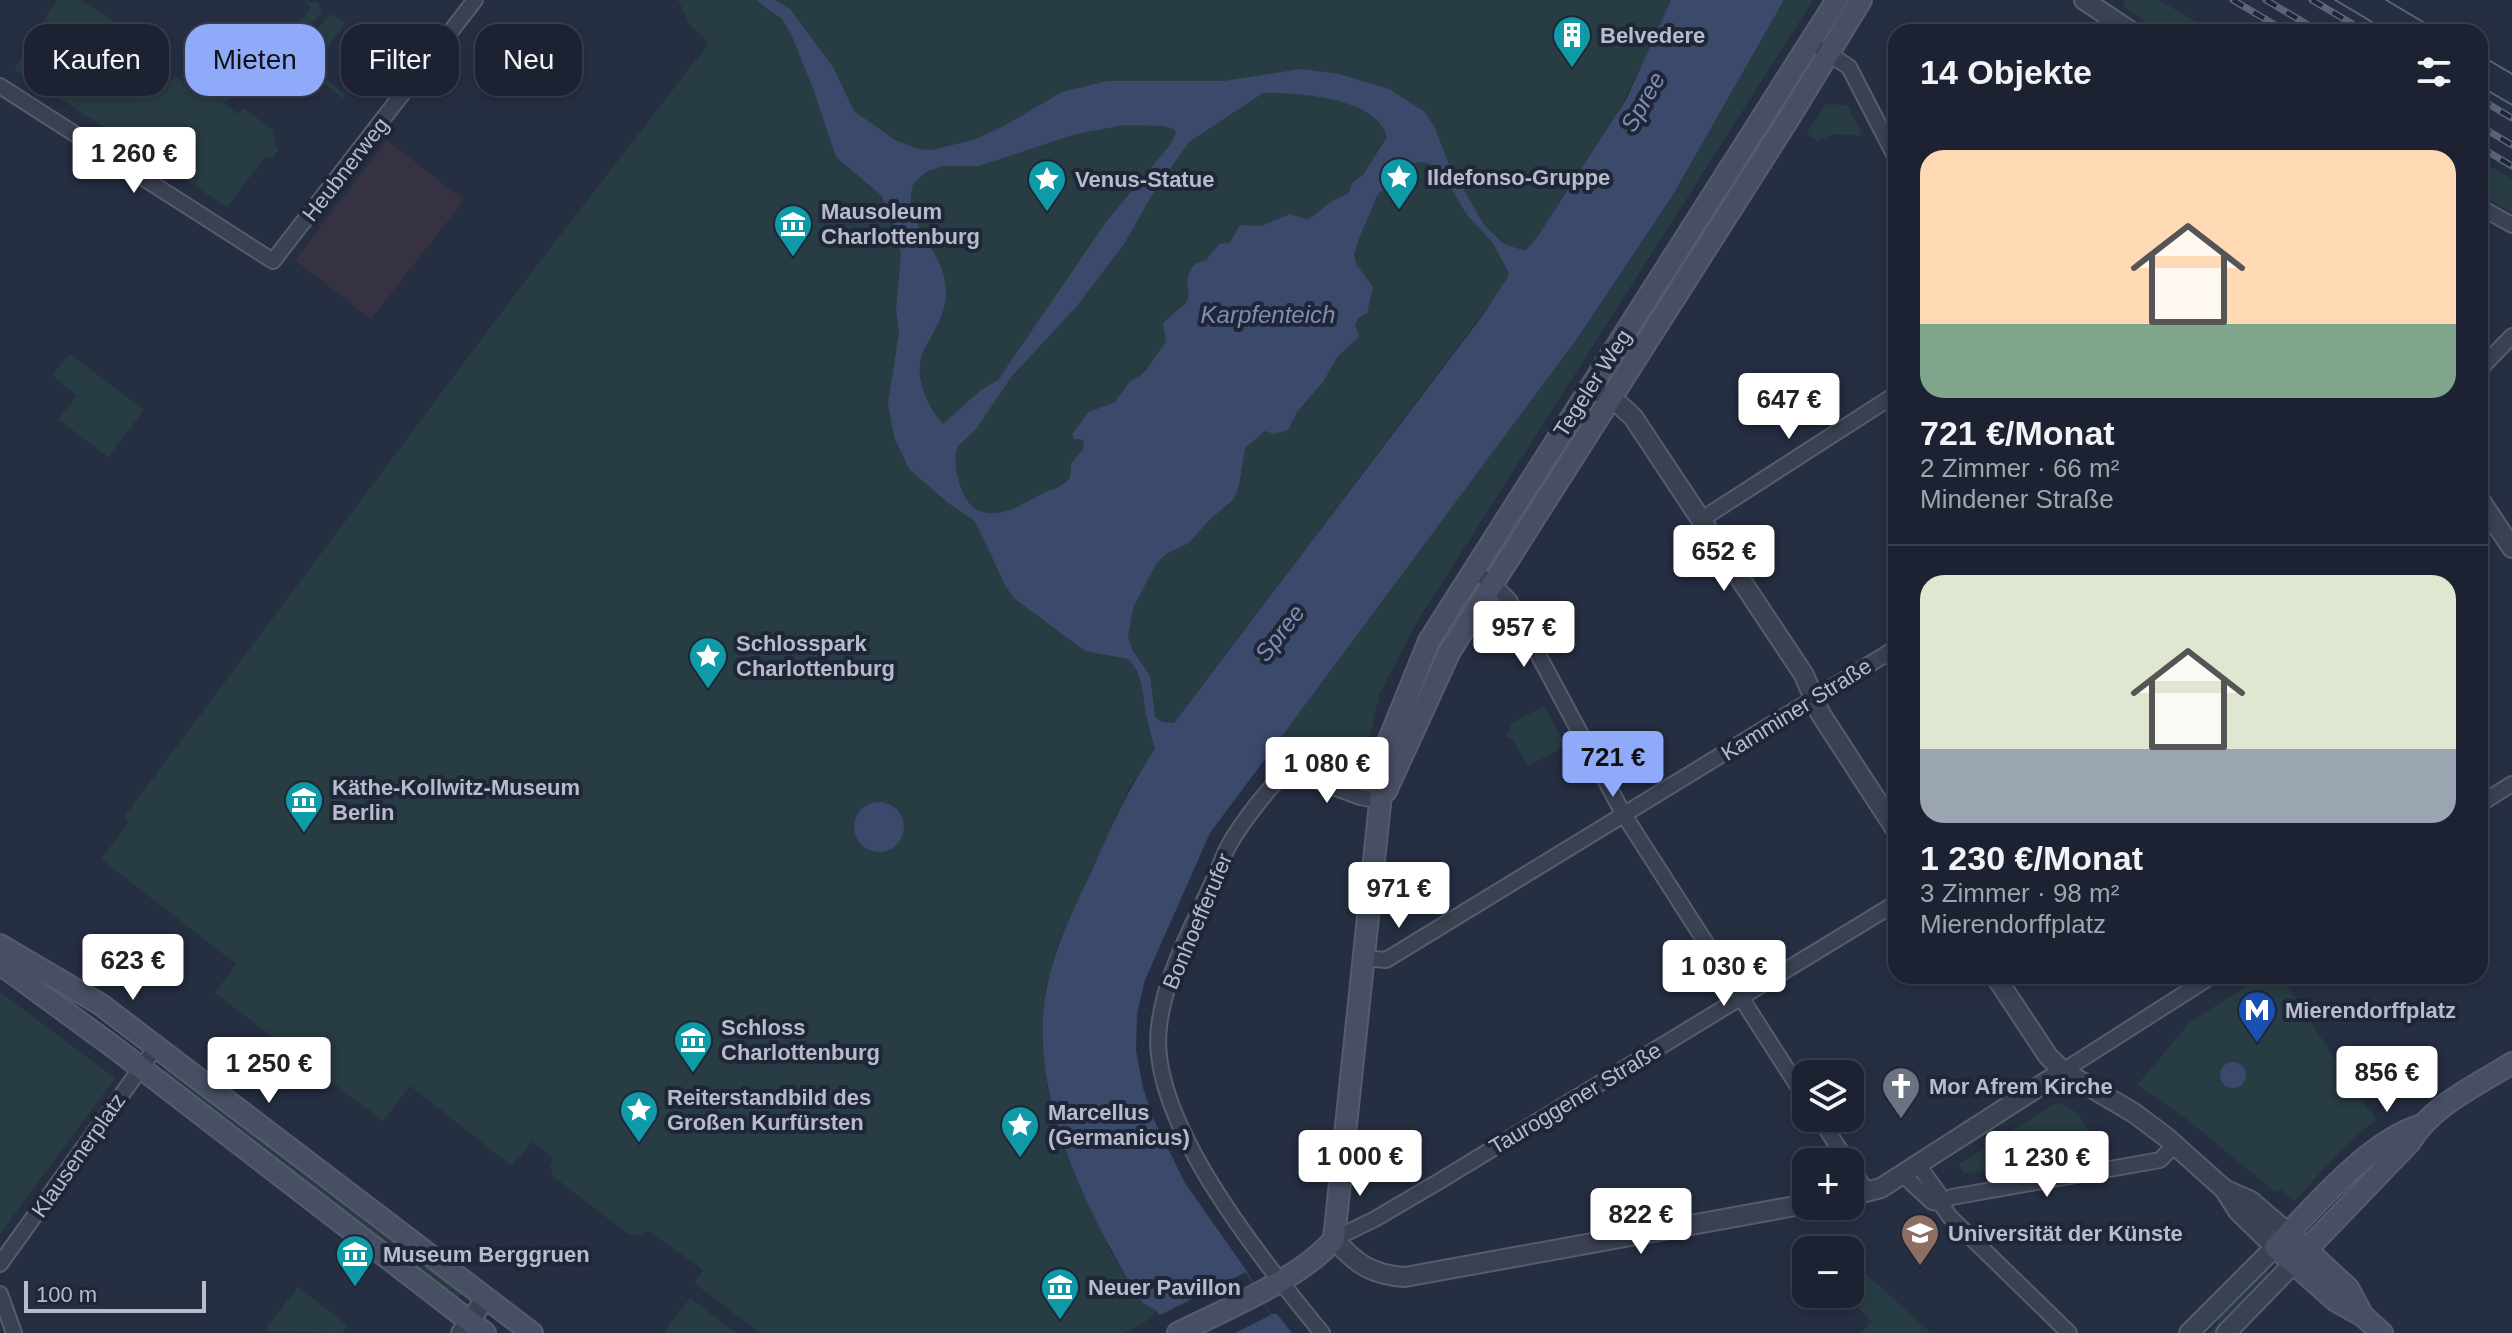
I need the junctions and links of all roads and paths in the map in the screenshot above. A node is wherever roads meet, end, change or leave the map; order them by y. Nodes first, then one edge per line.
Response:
1 (475, 0) edge
2 (1837, 0) edge
3 (1861, 0) edge
4 (2084, 0) edge
5 (2120, 24) edge
6 (1810, 43) junction
7 (1829, 54) junction
8 (0, 86) edge
9 (1888, 143) edge
10 (2488, 212) edge
11 (2512, 225) edge
12 (2512, 336) edge
13 (2488, 361) edge
14 (1591, 387) junction
15 (1610, 399) junction
16 (1888, 399) edge
17 (2488, 510) edge
18 (1702, 519) junction
19 (2509, 536) edge
20 (1474, 571) junction
21 (1492, 583) junction
22 (1888, 653) edge
23 (1814, 697) junction
24 (2512, 784) edge
25 (2488, 799) edge
26 (1381, 801) junction
27 (1624, 815) junction
28 (1888, 818) edge
29 (1888, 908) edge
30 (0, 945) edge
31 (1366, 958) junction
32 (0, 964) edge
33 (2000, 984) edge
34 (2199, 984) edge
35 (1740, 998) junction
36 (156, 1047) junction
37 (2512, 1063) edge
38 (140, 1068) junction
39 (2063, 1071) junction
40 (1792, 1078) edge
41 (2175, 1145) junction
42 (2386, 1153) junction
43 (1911, 1170) junction
44 (1864, 1192) edge
45 (1940, 1203) junction
46 (1792, 1207) edge
47 (1334, 1239) junction
48 (2282, 1240) junction
49 (2301, 1256) junction
50 (0, 1264) edge
51 (1280, 1281) junction
52 (0, 1294) edge
53 (486, 1298) junction
54 (472, 1329) edge
55 (14, 1333) edge
56 (532, 1333) edge
57 (1178, 1333) edge
58 (1322, 1333) edge
59 (2069, 1333) edge
60 (2189, 1333) edge
61 (2226, 1333) edge
62 (2382, 1333) edge

1 - 8 street, Heubnerweg
2 - 6 main road, Tegeler Weg
3 - 7 main road, Tegeler Weg
4 - 5 street
6 - 7 street
6 - 14 main road, Tegeler Weg
7 - 9 street
7 - 15 main road, Tegeler Weg
10 - 11 street
12 - 13 street
14 - 15 street
14 - 20 main road, Tegeler Weg
15 - 18 street
15 - 21 main road, Tegeler Weg
16 - 18 street
17 - 19 street
18 - 23 street
20 - 21 street
20 - 26 main road, Tegeler Weg
21 - 26 main road, Tegeler Weg
21 - 27 street
22 - 23 street, Kamminer Straße
23 - 27 street, Kamminer Straße
23 - 28 street
24 - 25 street
26 - 31 main road, Tegeler Weg
26 - 51 street, Bonhoefferufer
27 - 31 street, Kamminer Straße
27 - 35 street
29 - 35 street, Tauroggener Straße
30 - 36 main road
31 - 47 main road, Tegeler Weg
32 - 38 main road
33 - 39 street
34 - 39 street
35 - 40 street
35 - 47 street, Tauroggener Straße
36 - 38 street, Klausenerplatz
36 - 53 main road
37 - 42 main road
38 - 50 street, Klausenerplatz
38 - 54 main road
39 - 41 street
39 - 43 street
41 - 45 street
41 - 48 street
42 - 48 main road
42 - 49 main road
43 - 44 street
43 - 45 street
45 - 59 street
46 - 47 street
47 - 51 main road
48 - 49 main road
48 - 60 street
49 - 61 street
49 - 62 main road
51 - 57 main road
51 - 58 street, Bonhoefferufer
52 - 55 street
53 - 54 street
53 - 56 main road

